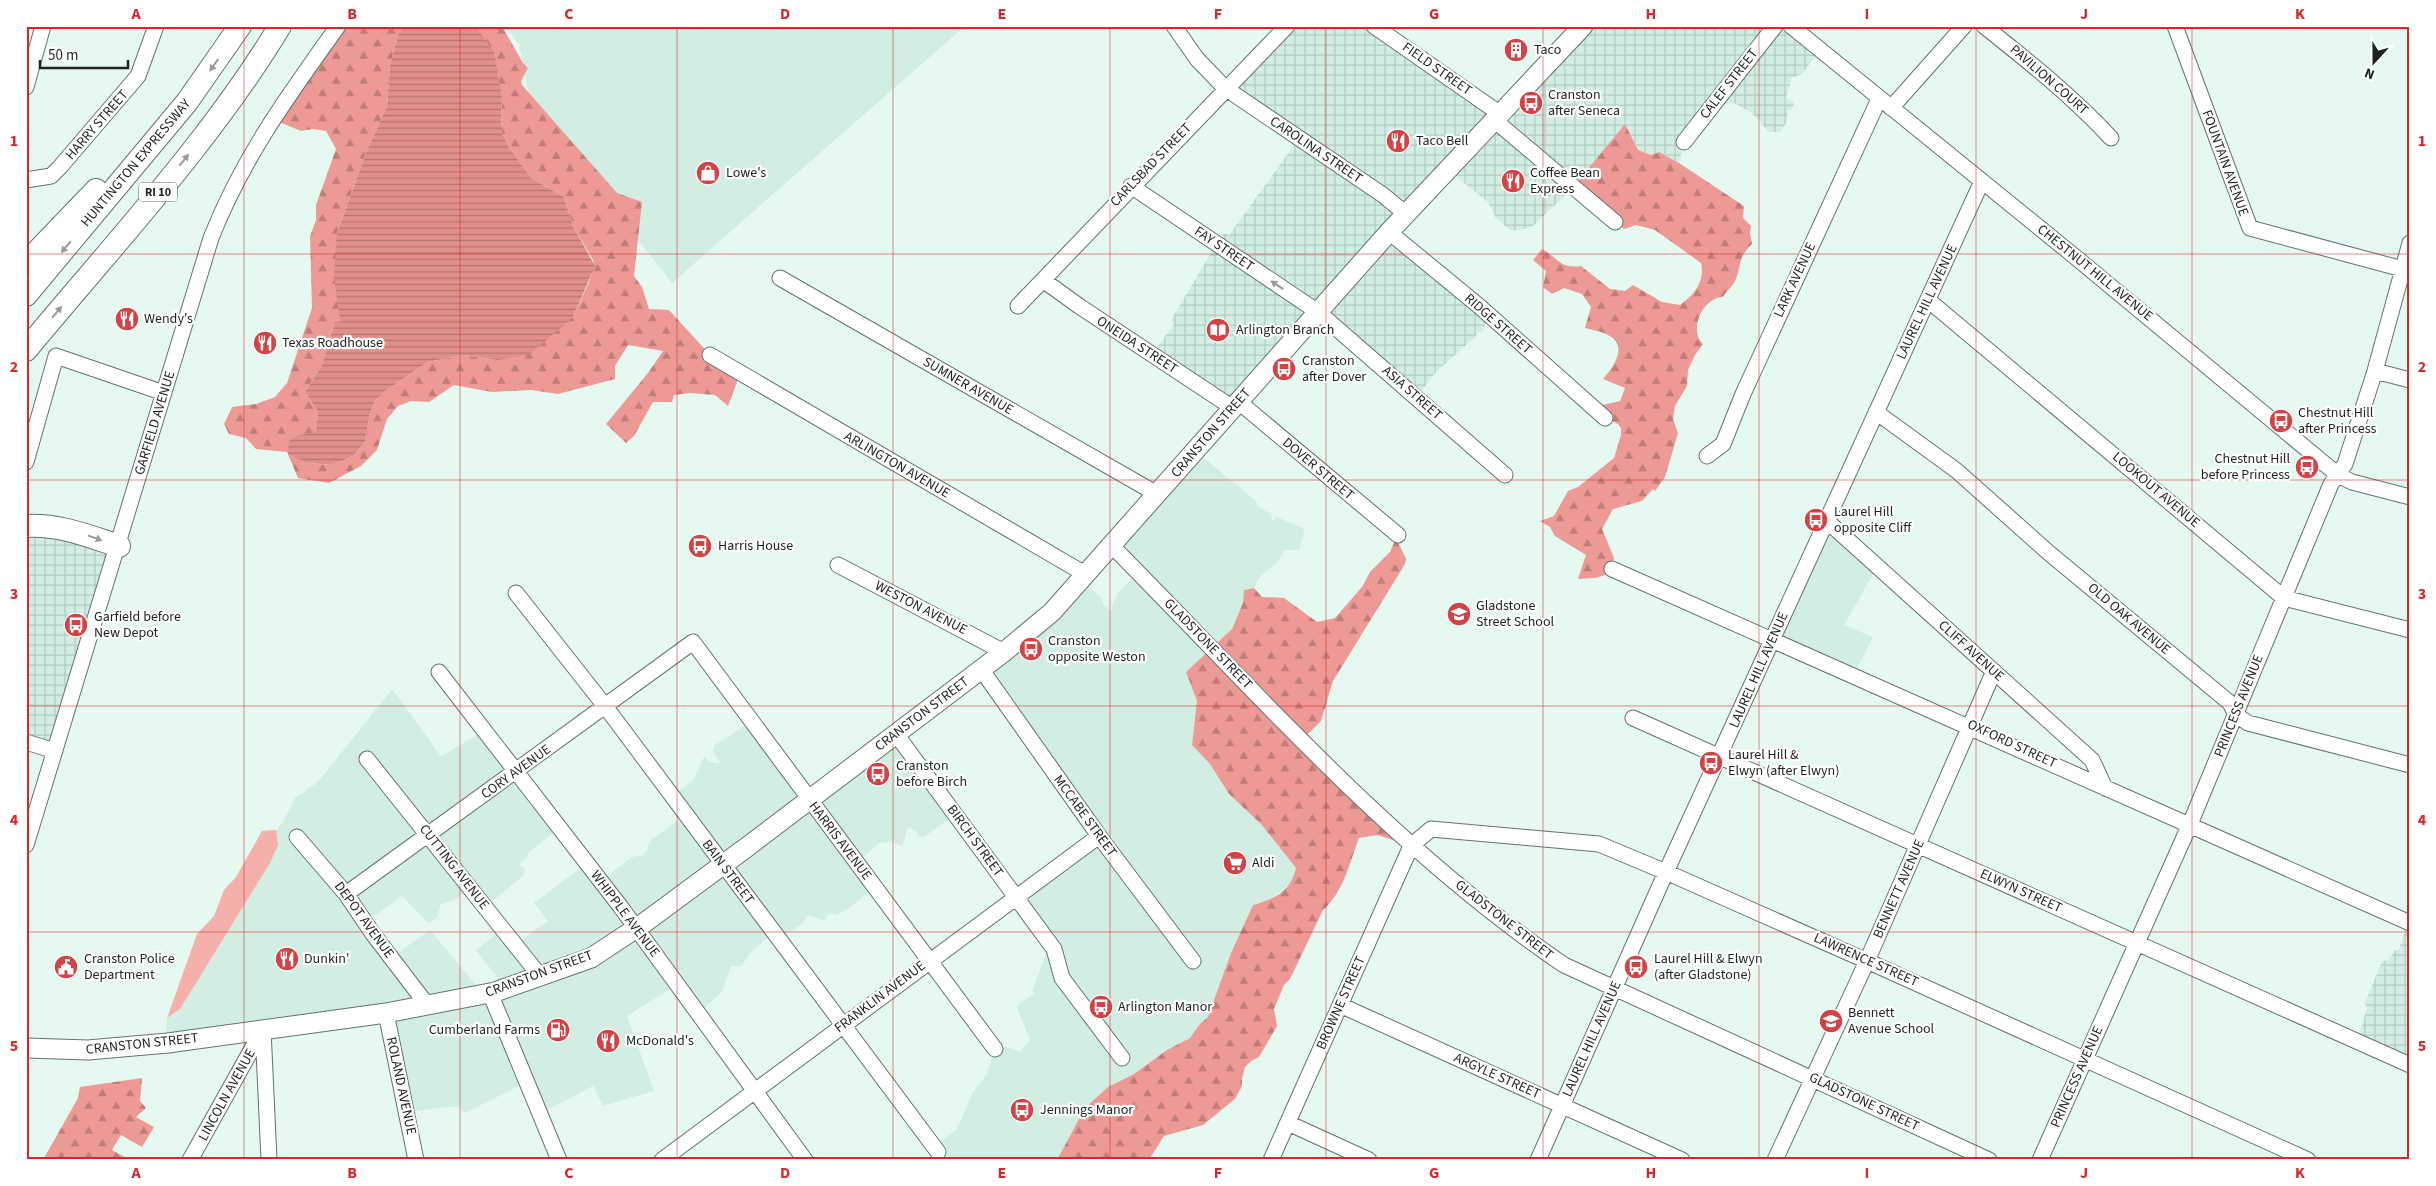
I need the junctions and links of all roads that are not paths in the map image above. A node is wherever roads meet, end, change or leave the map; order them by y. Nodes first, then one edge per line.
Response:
1 (43, 26) edge
2 (156, 26) edge
3 (240, 26) edge
4 (280, 26) edge
5 (338, 26) edge
6 (1174, 26) edge
7 (1287, 26) edge
8 (1374, 26) edge
9 (1583, 26) edge
10 (1775, 26) edge
11 (1790, 26) edge
12 (1964, 26) edge
13 (1984, 26) edge
14 (2175, 26) edge
15 (26, 87) edge
16 (1225, 88) junction
17 (187, 102) junction
18 (1885, 103) junction
19 (1496, 116) junction
20 (2111, 138) dead end
21 (1684, 142) dead end
22 (30, 180) edge
23 (1982, 181) junction
24 (1131, 186) junction
25 (1406, 214) junction
26 (1615, 222) dead end
27 (1389, 232) junction
28 (2410, 243) edge
29 (26, 263) edge
30 (2406, 270) edge
31 (780, 278) dead end
32 (1043, 280) junction
33 (26, 295) edge
34 (1928, 300) junction
35 (1018, 306) dead end
36 (1318, 312) junction
37 (26, 350) edge
38 (710, 355) dead end
39 (2375, 371) junction
40 (2410, 380) edge
41 (164, 393) junction
42 (1236, 405) junction
43 (1876, 412) junction
44 (1605, 418) dead end
45 (1707, 456) dead end
46 (26, 462) edge
47 (2338, 475) junction
48 (1505, 476) dead end
49 (1157, 494) junction
50 (2410, 497) edge
51 (1827, 521) junction
52 (26, 526) edge
53 (1398, 535) dead end
54 (119, 546) junction
55 (1112, 546) junction
56 (838, 565) dead end
57 (1612, 569) dead end
58 (1085, 574) junction
59 (516, 593) dead end
60 (2284, 598) junction
61 (2410, 630) edge
62 (1772, 640) junction
63 (684, 648) joint
64 (1004, 652) junction
65 (981, 669) junction
66 (1994, 671) junction
67 (439, 672) dead end
68 (605, 706) junction
69 (2236, 715) junction
70 (1632, 718) dead end
71 (1971, 726) junction
72 (896, 734) junction
73 (26, 742) edge
74 (55, 751) junction
75 (1720, 756) junction
76 (368, 759) dead end
77 (2410, 765) edge
78 (518, 771) junction
79 (2105, 788) junction
80 (808, 800) junction
81 (2190, 824) junction
82 (430, 835) junction
83 (1099, 836) junction
84 (297, 837) dead end
85 (26, 845) edge
86 (1918, 845) junction
87 (1411, 846) junction
88 (722, 865) junction
89 (1666, 872) junction
90 (346, 894) junction
91 (1016, 898) junction
92 (2410, 922) edge
93 (636, 928) junction
94 (2136, 942) junction
95 (930, 959) junction
96 (1193, 961) dead end
97 (1867, 961) junction
98 (540, 976) junction
99 (1615, 989) junction
100 (490, 993) junction
101 (1340, 1004) junction
102 (428, 1006) junction
103 (386, 1013) junction
104 (844, 1024) junction
105 (263, 1030) junction
106 (26, 1048) edge
107 (995, 1049) dead end
108 (1122, 1058) dead end
109 (2086, 1059) junction
110 (2410, 1065) edge
111 (1812, 1077) junction
112 (755, 1092) junction
113 (1562, 1106) junction
114 (1288, 1123) junction
115 (938, 1152) dead end
116 (190, 1160) edge
117 (269, 1160) edge
118 (416, 1160) edge
119 (559, 1160) edge
120 (662, 1160) edge
121 (805, 1160) edge
122 (1271, 1160) edge
123 (1369, 1160) edge
124 (1538, 1160) edge
125 (1682, 1160) edge
126 (1775, 1160) edge
127 (1989, 1160) edge
128 (2040, 1160) edge
129 (2308, 1160) edge

1 - 15 street
2 - 22 street, HARRY STREET
3 -> 17 highway, HUNTINGTON EXPRESSWAY / RI 10
37 -> 4 highway, RI 10
5 - 41 street, GARFIELD AVENUE
6 - 16 street
7 - 16 street, CARLSBAD STREET
8 - 19 street, FIELD STREET
9 - 19 main road, CRANSTON STREET
10 - 21 street, CALEF STREET
11 - 18 street, CHESTNUT HILL AVENUE
12 - 18 street, LARK AVENUE
13 - 20 street, PAVILION COURT
14 - 30 street, FOUNTAIN AVENUE
16 - 24 street, CARLSBAD STREET
16 - 25 street, CAROLINA STREET
17 - 29 highway
17 -> 33 highway, HUNTINGTON EXPRESSWAY / RI 10
18 - 23 street, CHESTNUT HILL AVENUE
18 - 45 street, LARK AVENUE
19 - 25 main road, CRANSTON STREET
19 - 26 street, FIELD STREET
23 - 34 street, LAUREL HILL AVENUE
23 - 47 street, CHESTNUT HILL AVENUE
24 - 32 street, CARLSBAD STREET
36 -> 24 street, FAY STREET
25 - 27 main road, CRANSTON STREET
27 - 36 main road, CRANSTON STREET
27 - 44 street, RIDGE STREET
28 - 30 street, PRINCESS AVENUE
30 - 39 street, PRINCESS AVENUE
31 - 49 street, SUMNER AVENUE
32 - 35 street, CARLSBAD STREET
32 - 42 street, ONEIDA STREET
34 - 43 street, LAUREL HILL AVENUE
34 - 60 street, LOOKOUT AVENUE
36 - 42 main road, CRANSTON STREET
36 - 48 street, ASIA STREET
38 - 58 street, ARLINGTON AVENUE
39 - 40 street
39 - 47 street, PRINCESS AVENUE
41 - 46 street
41 - 54 street, GARFIELD AVENUE
42 - 49 main road, CRANSTON STREET
42 - 53 street, DOVER STREET
43 - 51 street, LAUREL HILL AVENUE
43 - 69 street, OLD OAK AVENUE
47 - 50 street, CHESTNUT HILL AVENUE
47 - 60 street, PRINCESS AVENUE
49 - 55 main road, CRANSTON STREET
51 - 62 street, LAUREL HILL AVENUE
51 - 66 street, CLIFF AVENUE
52 -> 54 highway
54 - 74 street, GARFIELD AVENUE
55 - 58 main road, CRANSTON STREET
55 - 87 street, GLADSTONE STREET
56 - 64 street, WESTON AVENUE
57 - 62 street, OXFORD STREET
58 - 64 main road, CRANSTON STREET
59 - 68 street, BAIN STREET
60 - 61 street, LOOKOUT AVENUE
60 - 69 street, PRINCESS AVENUE
62 - 71 street, OXFORD STREET
62 - 75 street, LAUREL HILL AVENUE
63 - 68 street, CORY AVENUE
63 - 80 street, HARRIS AVENUE
64 - 65 main road, CRANSTON STREET
65 - 72 main road, CRANSTON STREET
65 - 83 street, MCCABE STREET
66 - 71 street, BENNETT AVENUE
66 - 79 street, CLIFF AVENUE
67 - 78 street, WHIPPLE AVENUE
68 - 78 street, CORY AVENUE
68 - 88 street, BAIN STREET
69 - 77 street, OLD OAK AVENUE
69 - 81 street, PRINCESS AVENUE
70 - 75 street, ELWYN STREET
71 - 79 street, OXFORD STREET
71 - 86 street, BENNETT AVENUE
72 - 80 main road, CRANSTON STREET
72 - 91 street, BIRCH STREET
73 - 74 street
74 - 85 street, GARFIELD AVENUE
75 - 86 street, ELWYN STREET
75 - 89 street, LAUREL HILL AVENUE
76 - 82 street, CUTTING AVENUE
78 - 82 street, CORY AVENUE
78 - 93 street, WHIPPLE AVENUE
79 - 81 street, OXFORD STREET
80 - 88 main road, CRANSTON STREET
80 - 95 street, HARRIS AVENUE
81 - 92 street, OXFORD STREET
81 - 94 street, PRINCESS AVENUE
82 - 90 street, CORY AVENUE
82 - 98 street, CUTTING AVENUE
83 - 91 street, FRANKLIN AVENUE
83 - 96 street, MCCABE STREET
84 - 90 street, DEPOT AVENUE
86 - 94 street, ELWYN STREET
86 - 97 street, BENNETT AVENUE
87 - 89 street, LAWRENCE STREET
87 - 99 street, GLADSTONE STREET
87 - 101 street, BROWNE STREET
88 - 93 main road, CRANSTON STREET
88 - 104 street, BAIN STREET
89 - 97 street, LAWRENCE STREET
89 - 99 street, LAUREL HILL AVENUE
90 - 102 street, DEPOT AVENUE
91 - 95 street, FRANKLIN AVENUE
91 - 108 street, BIRCH STREET
93 - 98 main road, CRANSTON STREET
93 - 112 street, WHIPPLE AVENUE
94 - 109 street, PRINCESS AVENUE
94 - 110 street, ELWYN STREET
95 - 104 street, FRANKLIN AVENUE
95 - 107 street, HARRIS AVENUE
97 - 109 street, LAWRENCE STREET
97 - 111 street, BENNETT AVENUE
98 - 100 main road, CRANSTON STREET
99 - 111 street, GLADSTONE STREET
99 - 113 street, LAUREL HILL AVENUE
100 - 102 main road, CRANSTON STREET
100 - 119 street
101 - 113 street, ARGYLE STREET
101 - 114 street, BROWNE STREET
102 - 103 main road, CRANSTON STREET
103 - 105 main road, CRANSTON STREET
103 - 118 street, ROLAND AVENUE
104 - 112 street, FRANKLIN AVENUE
104 - 115 street, BAIN STREET
105 - 106 main road, CRANSTON STREET
105 - 116 street, LINCOLN AVENUE
105 - 117 street
109 - 128 street, PRINCESS AVENUE
109 - 129 street, LAWRENCE STREET
111 - 126 street, BENNETT AVENUE
111 - 127 street, GLADSTONE STREET
112 - 120 street, FRANKLIN AVENUE
112 - 121 street, WHIPPLE AVENUE
113 - 124 street, LAUREL HILL AVENUE
113 - 125 street, ARGYLE STREET
114 - 122 street, BROWNE STREET
114 - 123 street

